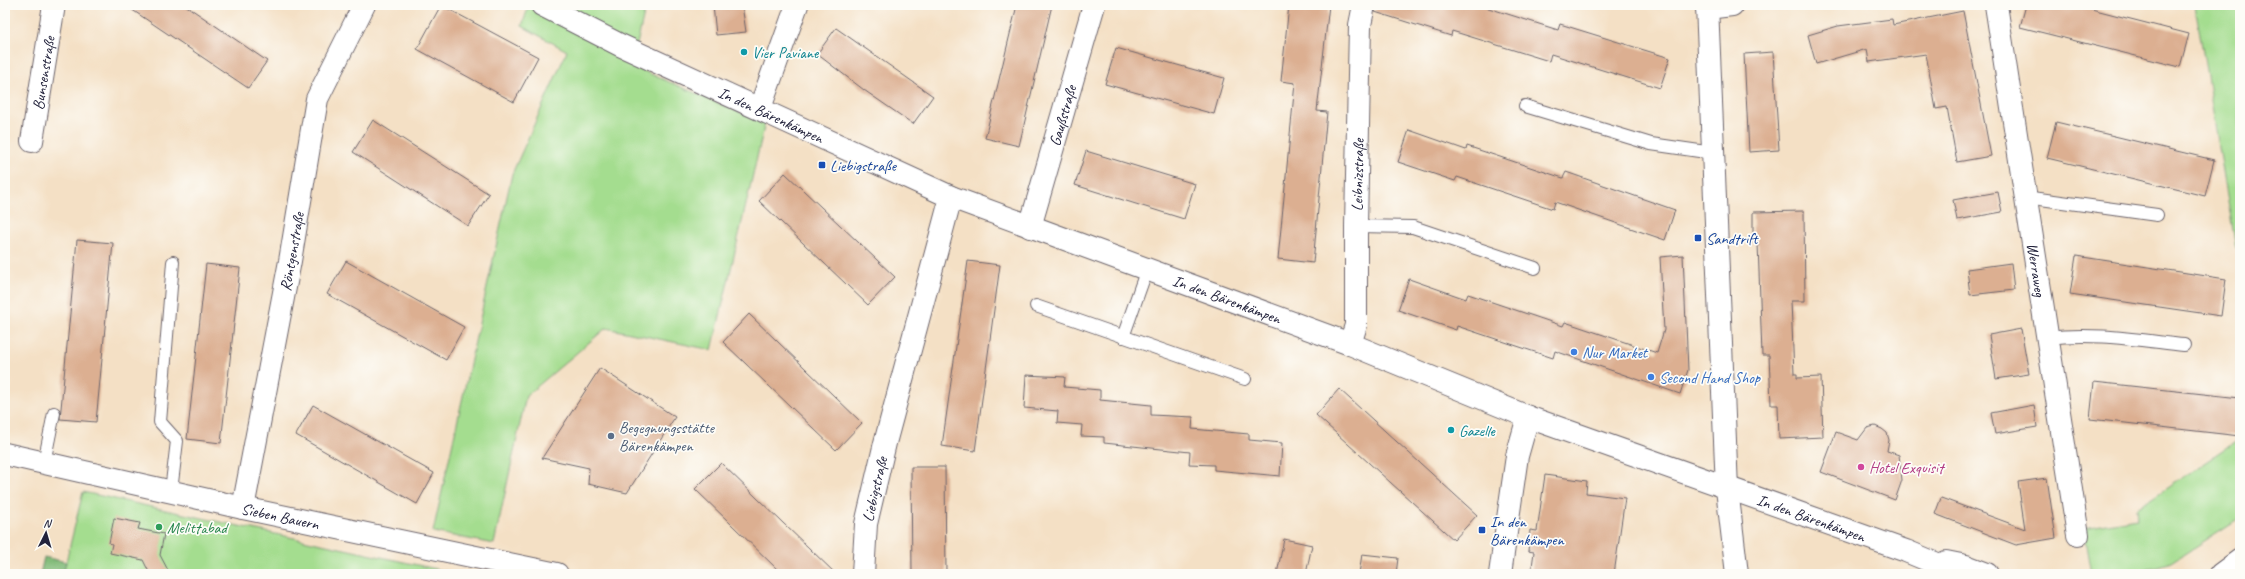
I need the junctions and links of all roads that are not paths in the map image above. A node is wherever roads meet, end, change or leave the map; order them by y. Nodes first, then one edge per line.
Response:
1 (54, 5) edge
2 (364, 5) edge
3 (542, 5) edge
4 (797, 5) edge
5 (1094, 5) edge
6 (1364, 5) edge
7 (1732, 5) edge
8 (1996, 5) edge
9 (1707, 7) edge
10 (1526, 106) dead end
11 (760, 108) junction
12 (32, 141) dead end
13 (1713, 153) junction
14 (951, 197) junction
15 (2025, 197) junction
16 (2156, 215) dead end
17 (1030, 226) junction
18 (1356, 226) junction
19 (173, 262) dead end
20 (1535, 268) dead end
21 (1147, 270) junction
22 (1036, 306) dead end
23 (1123, 337) junction
24 (2047, 338) junction
25 (1350, 344) junction
26 (2184, 345) dead end
27 (1245, 379) dead end
28 (54, 413) dead end
29 (1528, 417) junction
30 (5, 454) edge
31 (44, 463) junction
32 (1727, 489) junction
33 (171, 492) junction
34 (243, 508) junction
35 (2078, 535) dead end
36 (2240, 560) edge
37 (1932, 566) edge
38 (516, 570) edge
39 (557, 574) edge
40 (863, 574) edge
41 (1500, 574) edge
42 (1737, 574) edge
43 (1960, 574) edge
44 (1987, 574) edge
45 (2221, 574) edge

1 - 12 street, Bunsenstraße
2 - 34 street, Röntgenstraße
3 - 11 street, In den Bärenkämpen
4 - 11 street
5 - 17 street, Gaußstraße
6 - 18 street, Leibnizstraße
7 - 9 street
8 - 15 street, Werraweg
9 - 13 street
10 - 13 lane
11 - 14 street, In den Bärenkämpen
13 - 32 street
14 - 17 street, In den Bärenkämpen
14 - 40 street, Liebigstraße
15 - 16 lane
15 - 24 street, Werraweg
17 - 21 street, In den Bärenkämpen
18 - 20 lane
18 - 25 street, Leibnizstraße
19 - 33 lane
21 - 23 lane
21 - 25 street, In den Bärenkämpen
22 - 23 lane
23 - 27 lane
24 - 26 lane
24 - 35 street, Werraweg
25 - 29 street, In den Bärenkämpen
28 - 31 lane
29 - 32 street, In den Bärenkämpen
29 - 41 street
30 - 31 street, Sieben Bauern
31 - 33 street, Sieben Bauern
32 - 37 street, In den Bärenkämpen
32 - 42 street
33 - 34 street, Sieben Bauern
34 - 38 street, Sieben Bauern
36 - 45 street
37 - 43 street, In den Bärenkämpen
37 - 44 street, In den Bärenkämpen
38 - 39 street, Sieben Bauern

